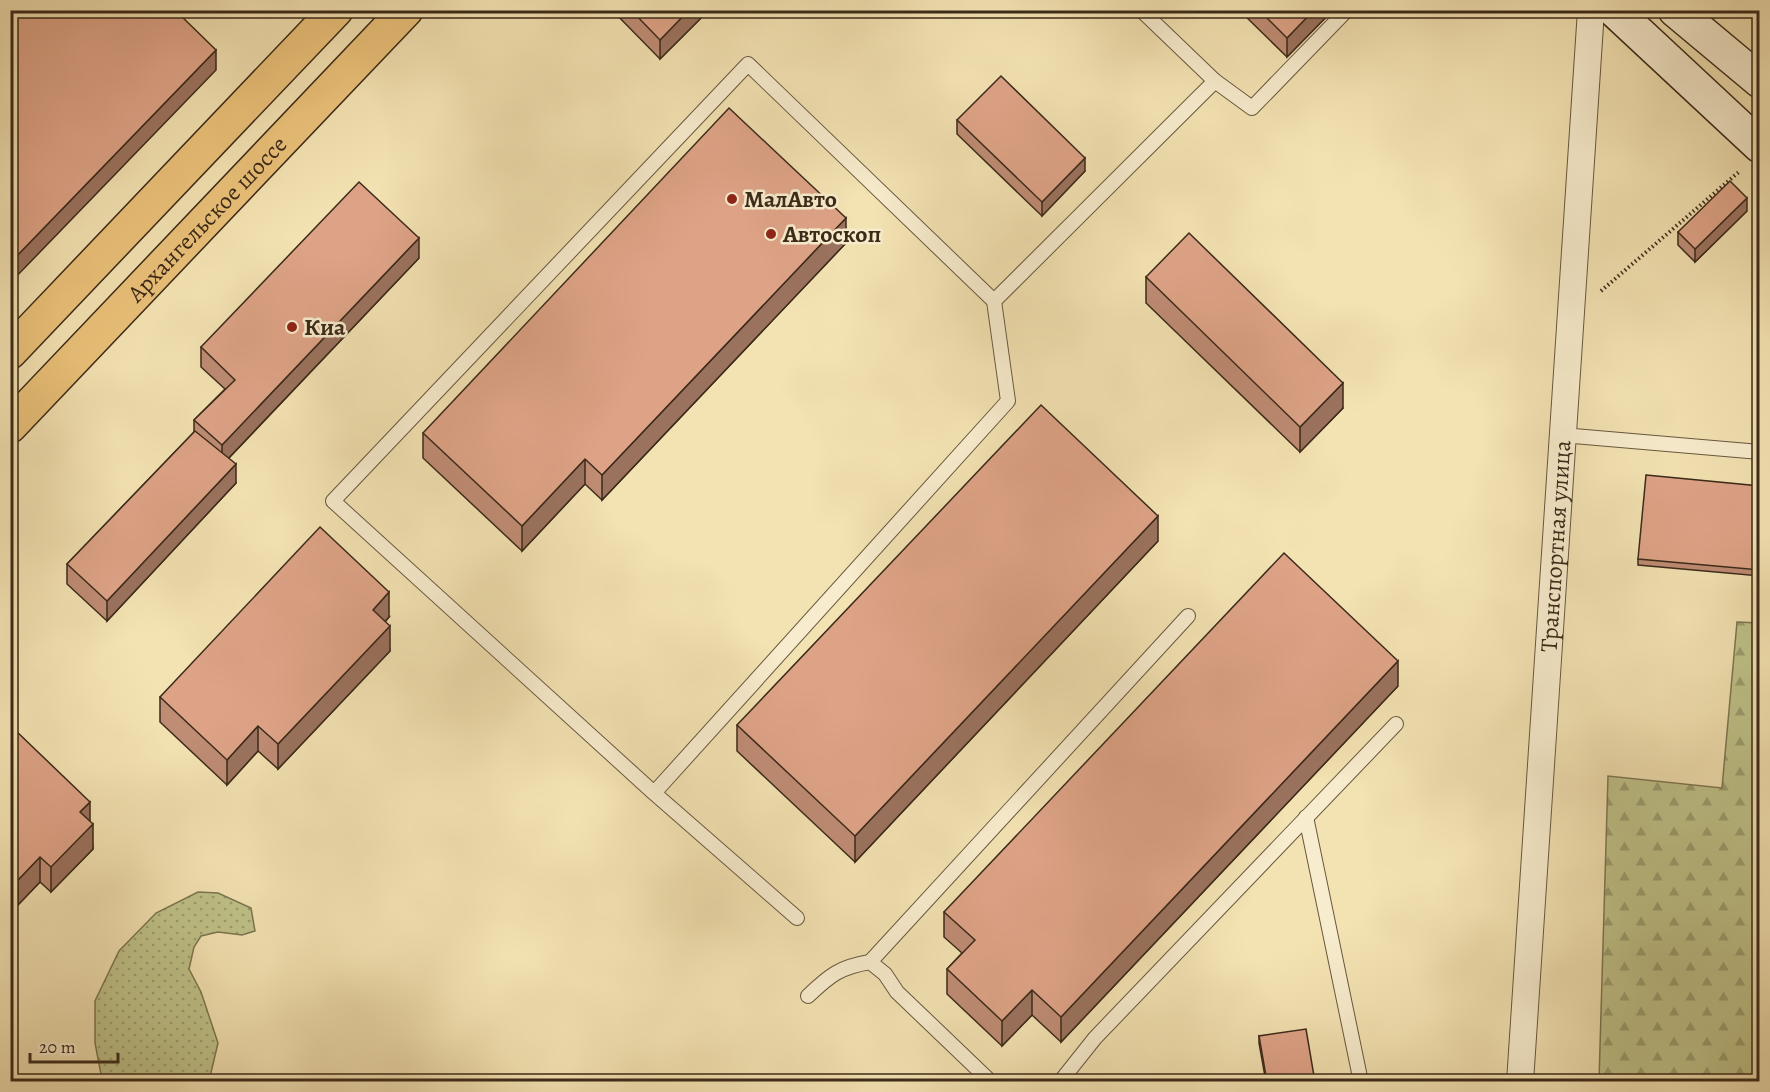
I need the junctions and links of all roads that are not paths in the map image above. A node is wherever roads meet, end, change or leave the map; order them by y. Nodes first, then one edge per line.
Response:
1 (336, 10) edge
2 (406, 10) edge
3 (1141, 10) edge
4 (1347, 10) edge
5 (1591, 10) edge
6 (1614, 10) edge
7 (1675, 10) edge
8 (1215, 81) junction
9 (1760, 81) edge
10 (1752, 157) edge
11 (91, 268) junction
12 (129, 301) junction
13 (994, 301) junction
14 (10, 352) edge
15 (10, 426) edge
16 (1562, 435) junction
17 (1760, 452) edge
18 (1188, 616) dead end
19 (1396, 724) dead end
20 (654, 793) junction
21 (1306, 817) junction
22 (797, 918) dead end
23 (870, 962) junction
24 (808, 996) dead end
25 (991, 1082) edge
26 (1059, 1082) edge
27 (1361, 1082) edge
28 (1520, 1082) edge

1 - 11 main road, Архангельское шоссе
2 - 12 main road, Архангельское шоссе
3 - 8 lane
4 - 8 lane
5 - 16 street, Транспортная улица
6 - 10 main road
7 - 9 main road
8 - 13 lane
11 - 12 main road
11 - 14 main road, Архангельское шоссе
12 - 15 main road, Архангельское шоссе
13 - 20 lane
13 - 20 lane
16 - 17 lane
16 - 28 street, Транспортная улица
18 - 23 lane
19 - 21 lane
20 - 22 lane
21 - 26 lane
21 - 27 lane
23 - 24 lane
23 - 25 lane

